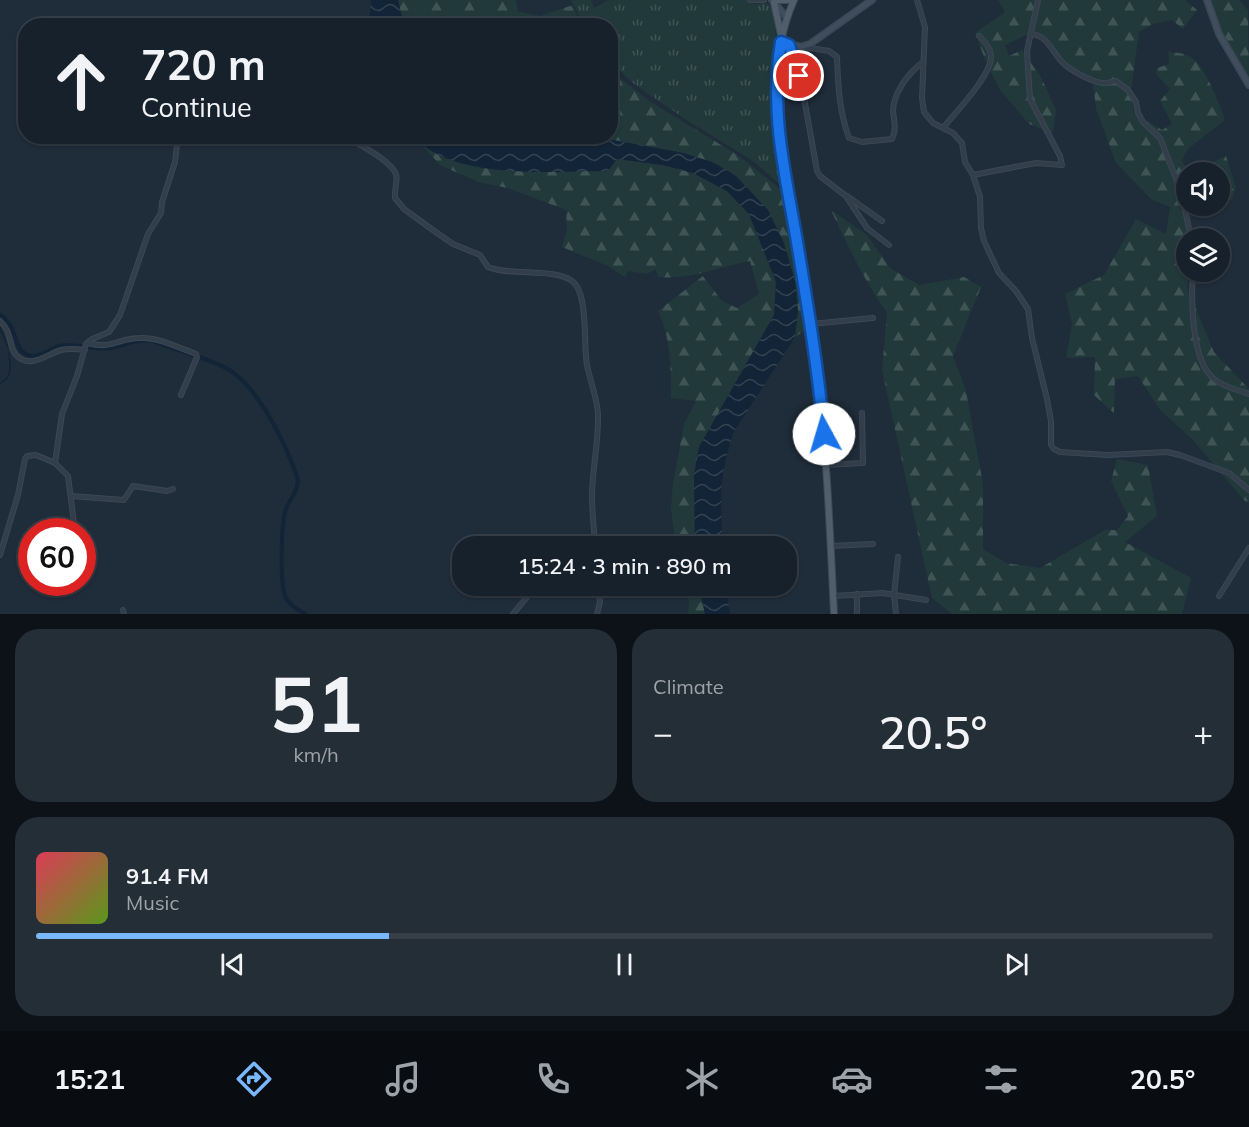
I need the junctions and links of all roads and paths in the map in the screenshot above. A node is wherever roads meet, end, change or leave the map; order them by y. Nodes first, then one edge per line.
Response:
1 (750, 0) edge
2 (764, 0) edge
3 (788, 0) edge
4 (794, 0) edge
5 (872, 0) edge
6 (917, 0) edge
7 (1038, 0) edge
8 (1207, 0) edge
9 (774, 1) edge
10 (787, 18) junction
11 (1031, 34) junction
12 (980, 36) dead end
13 (782, 40) junction
14 (789, 45) junction
15 (804, 47) junction
16 (922, 63) junction
17 (1249, 85) edge
18 (943, 128) junction
19 (177, 144) edge
20 (358, 144) edge
21 (973, 175) junction
22 (846, 196) junction
23 (882, 221) dead end
24 (1189, 228) edge
25 (889, 245) dead end
26 (1192, 282) edge
27 (873, 318) dead end
28 (0, 321) edge
29 (810, 324) junction
30 (87, 343) junction
31 (85, 350) junction
32 (1249, 394) edge
33 (181, 395) dead end
34 (862, 412) dead end
35 (55, 464) junction
36 (826, 465) junction
37 (173, 489) dead end
38 (1249, 490) edge
39 (71, 496) junction
40 (74, 518) edge
41 (594, 536) edge
42 (873, 544) dead end
43 (831, 546) junction
44 (1249, 549) edge
45 (0, 555) edge
46 (898, 557) dead end
47 (857, 594) junction
48 (894, 595) junction
49 (527, 596) edge
50 (599, 596) edge
51 (833, 596) junction
52 (1220, 596) dead end
53 (926, 600) dead end
54 (513, 614) edge
55 (597, 614) edge
56 (834, 614) edge
57 (857, 614) edge
58 (896, 614) edge

1 - 2 street
3 - 9 main road
4 - 10 main road
5 - 15 street
6 - 16 street
7 - 11 street
8 - 17 street
9 - 10 street
9 - 13 main road
10 - 13 main road
11 - 21 street
11 - 24 street
12 - 18 street
13 - 14 street
13 - 29 main road
14 - 15 street
14 - 22 street
15 - 16 street
16 - 18 street
18 - 21 street
19 - 30 street
20 - 41 street
21 - 38 street
22 - 23 street
22 - 25 street
26 - 32 street
27 - 29 street
28 - 31 street
29 - 36 main road
30 - 31 street
30 - 33 street
31 - 35 street
34 - 36 street
35 - 39 street
35 - 45 street
36 - 43 main road
37 - 39 street
39 - 40 street
42 - 43 street
43 - 51 main road
44 - 52 street
46 - 48 street
47 - 48 street
47 - 51 street
47 - 57 street
48 - 53 street
48 - 58 street
49 - 54 street
50 - 55 street
51 - 56 main road

